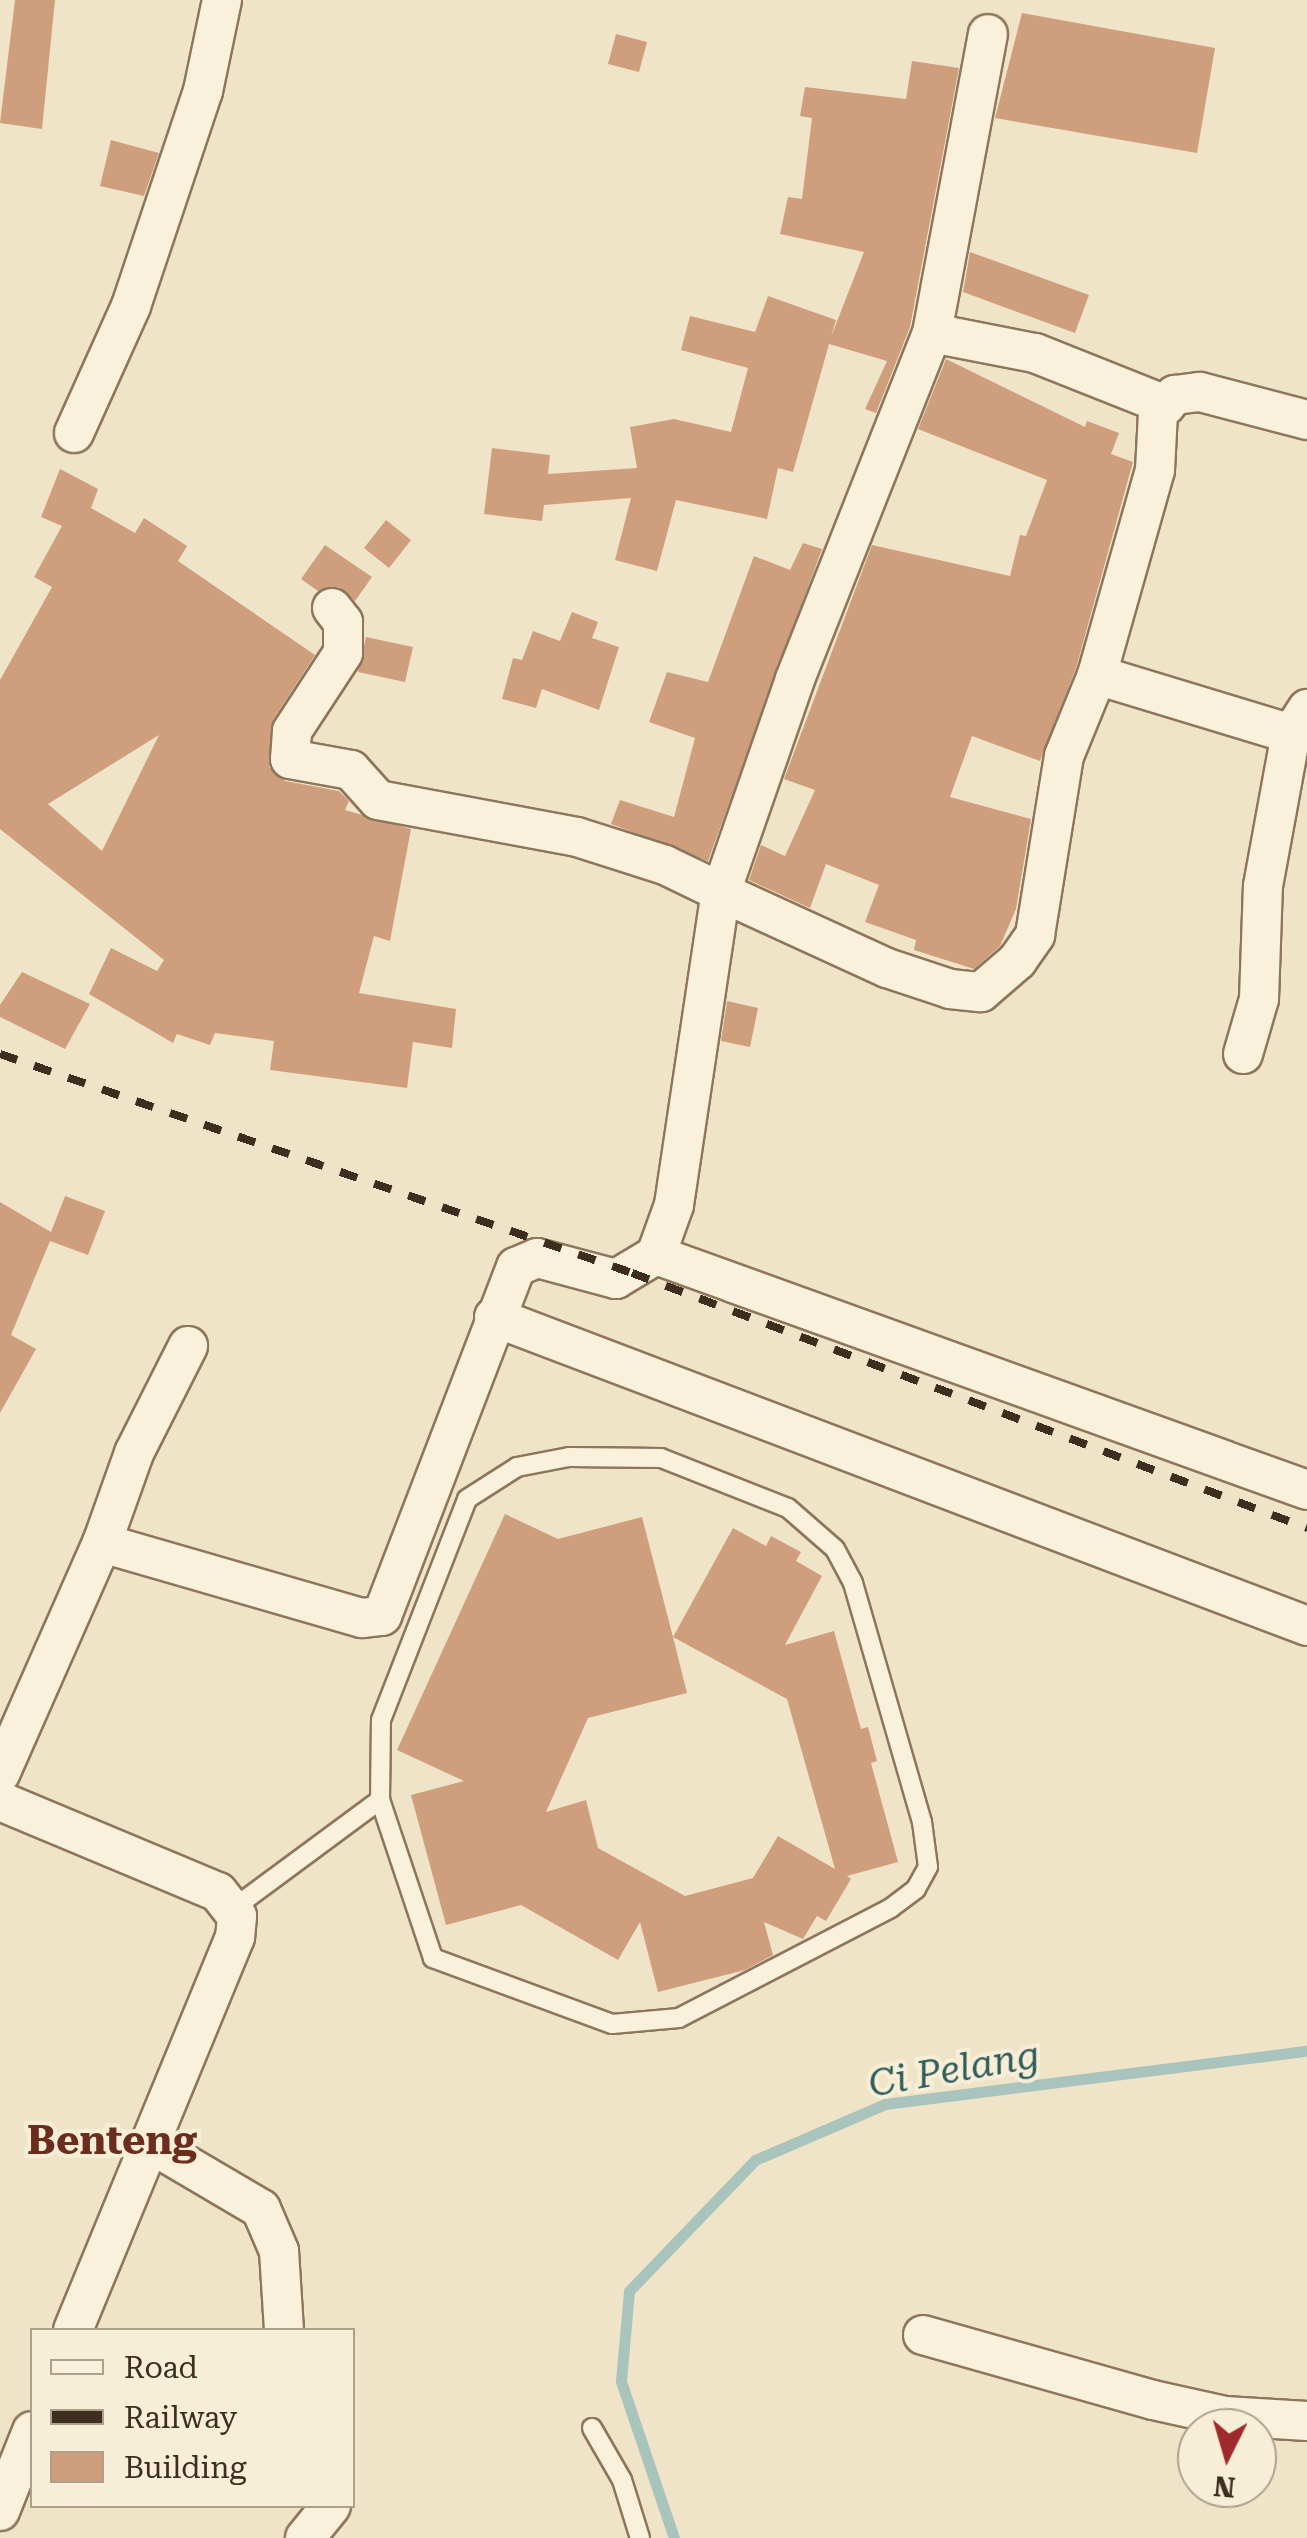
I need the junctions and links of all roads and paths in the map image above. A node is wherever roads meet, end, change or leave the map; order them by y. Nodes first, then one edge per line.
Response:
1 (222, 0) edge
2 (988, 34) dead end
3 (932, 333) junction
4 (1166, 405) junction
5 (1307, 420) edge
6 (74, 433) dead end
7 (332, 608) dead end
8 (1097, 675) junction
9 (1299, 722) edge
10 (722, 892) junction
11 (1243, 1054) dead end
12 (656, 1256) junction
13 (494, 1317) junction
14 (188, 1346) dead end
15 (1307, 1490) edge
16 (102, 1543) junction
17 (1307, 1626) edge
18 (0, 1774) edge
19 (380, 1800) junction
20 (0, 1801) edge
21 (234, 1908) junction
22 (149, 2143) junction
23 (74, 2328) edge
24 (284, 2328) edge
25 (923, 2335) dead end
26 (1307, 2421) edge
27 (592, 2428) dead end
28 (30, 2436) edge
29 (328, 2508) edge
30 (0, 2512) edge
31 (305, 2538) edge
32 (640, 2538) edge

1 - 6 street
2 - 3 street
3 - 4 street
3 - 10 street
4 - 5 street
4 - 8 street
7 - 10 street
8 - 9 street
8 - 10 street
9 - 11 street
10 - 12 street
12 - 13 street
12 - 15 street
13 - 16 street
13 - 17 street
14 - 16 street
16 - 18 street
19 - 19 lane
19 - 21 lane
20 - 21 street
21 - 22 street
22 - 23 street
22 - 24 street
25 - 26 street
27 - 32 lane
28 - 30 street
29 - 31 street

